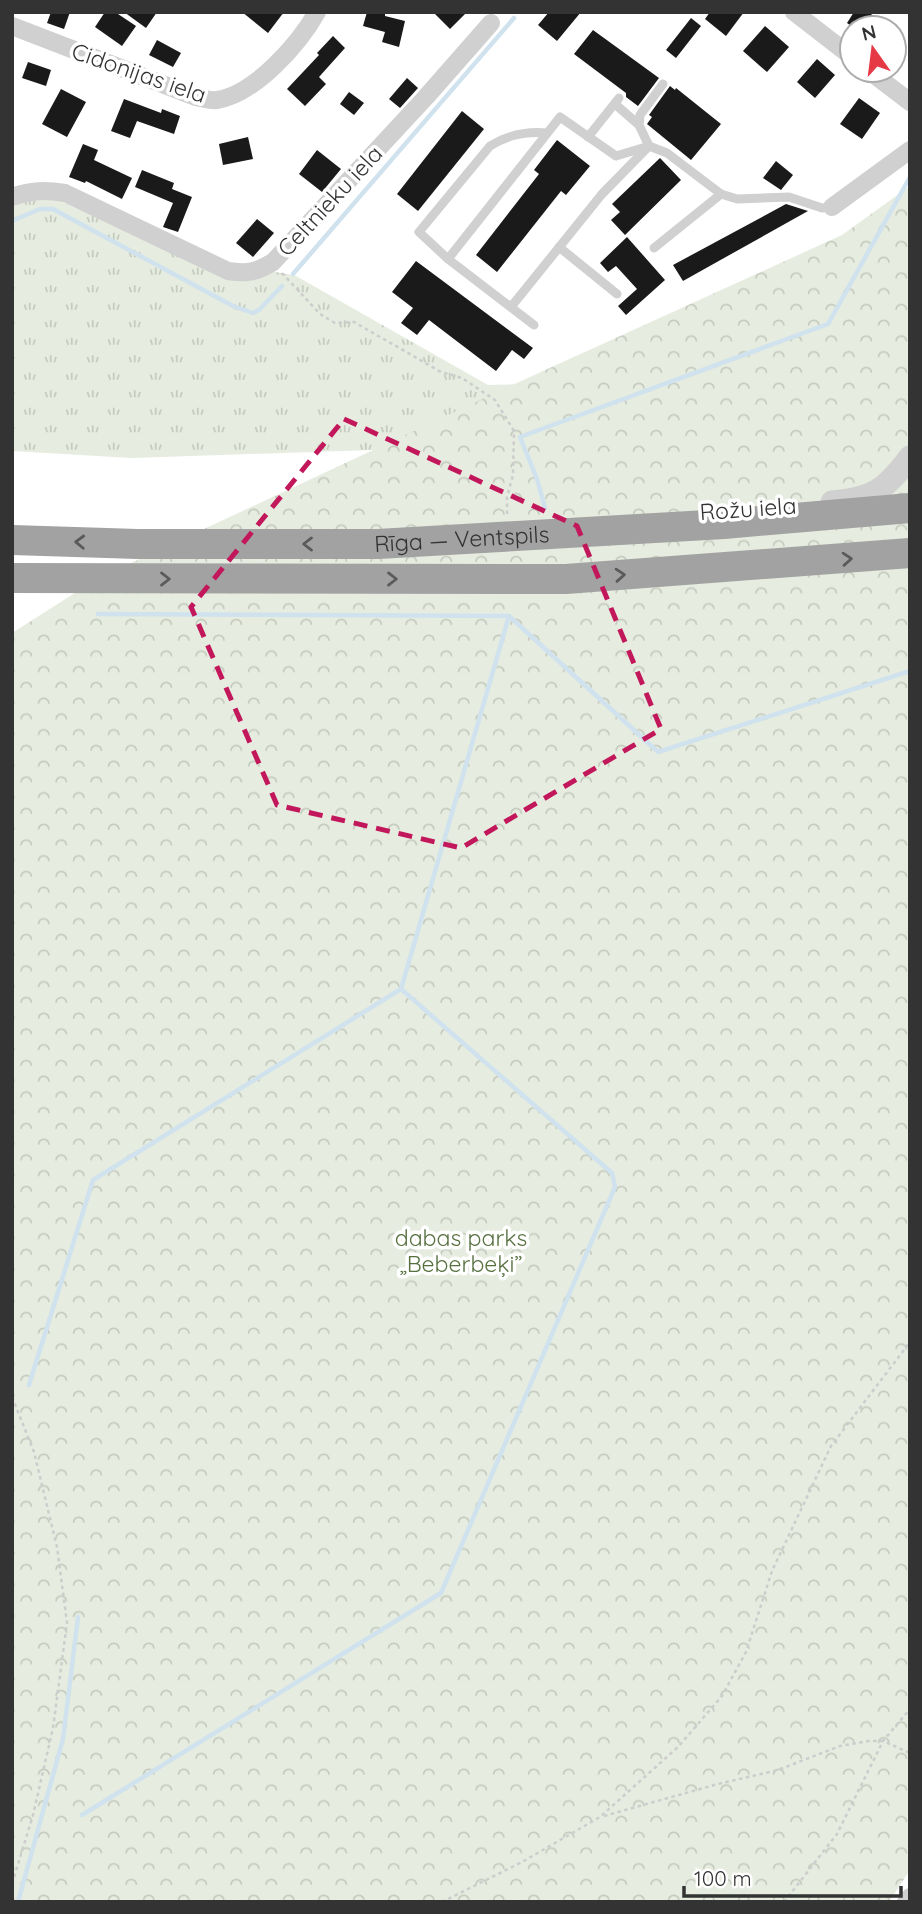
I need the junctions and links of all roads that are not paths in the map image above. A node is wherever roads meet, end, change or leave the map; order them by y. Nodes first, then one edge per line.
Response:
1 (317, 12) edge
2 (794, 12) edge
3 (491, 23) dead end
4 (12, 26) edge
5 (838, 46) edge
6 (663, 84) dead end
7 (887, 84) edge
8 (910, 102) edge
9 (639, 125) junction
10 (547, 133) junction
11 (589, 137) junction
12 (649, 146) junction
13 (910, 150) edge
14 (721, 194) junction
15 (12, 197) edge
16 (832, 207) joint
17 (559, 247) junction
18 (654, 248) dead end
19 (447, 260) junction
20 (617, 294) dead end
21 (511, 307) junction
22 (534, 325) dead end
23 (910, 457) edge
24 (910, 508) edge
25 (572, 534) junction
26 (12, 540) edge
27 (910, 553) edge
28 (12, 578) edge
29 (910, 1897) edge
30 (906, 1902) edge

1 - 4 street, Cidonijas iela
2 - 5 street
3 - 15 street, Celtnieku iela
6 - 9 lane
7 - 8 street
9 - 11 lane
9 - 12 lane
10 - 11 lane
10 - 19 lane
10 - 19 lane
11 - 12 lane
12 - 14 lane
12 - 17 lane
13 - 16 street
14 - 16 lane
14 - 18 lane
17 - 20 lane
17 - 21 lane
19 - 21 lane
21 - 22 lane
23 - 25 street, Rožu iela
24 - 25 highway, Rīga — Ventspils
25 -> 26 highway, Rīga — Ventspils
28 -> 27 highway, Rīga — Ventspils
29 - 30 street

